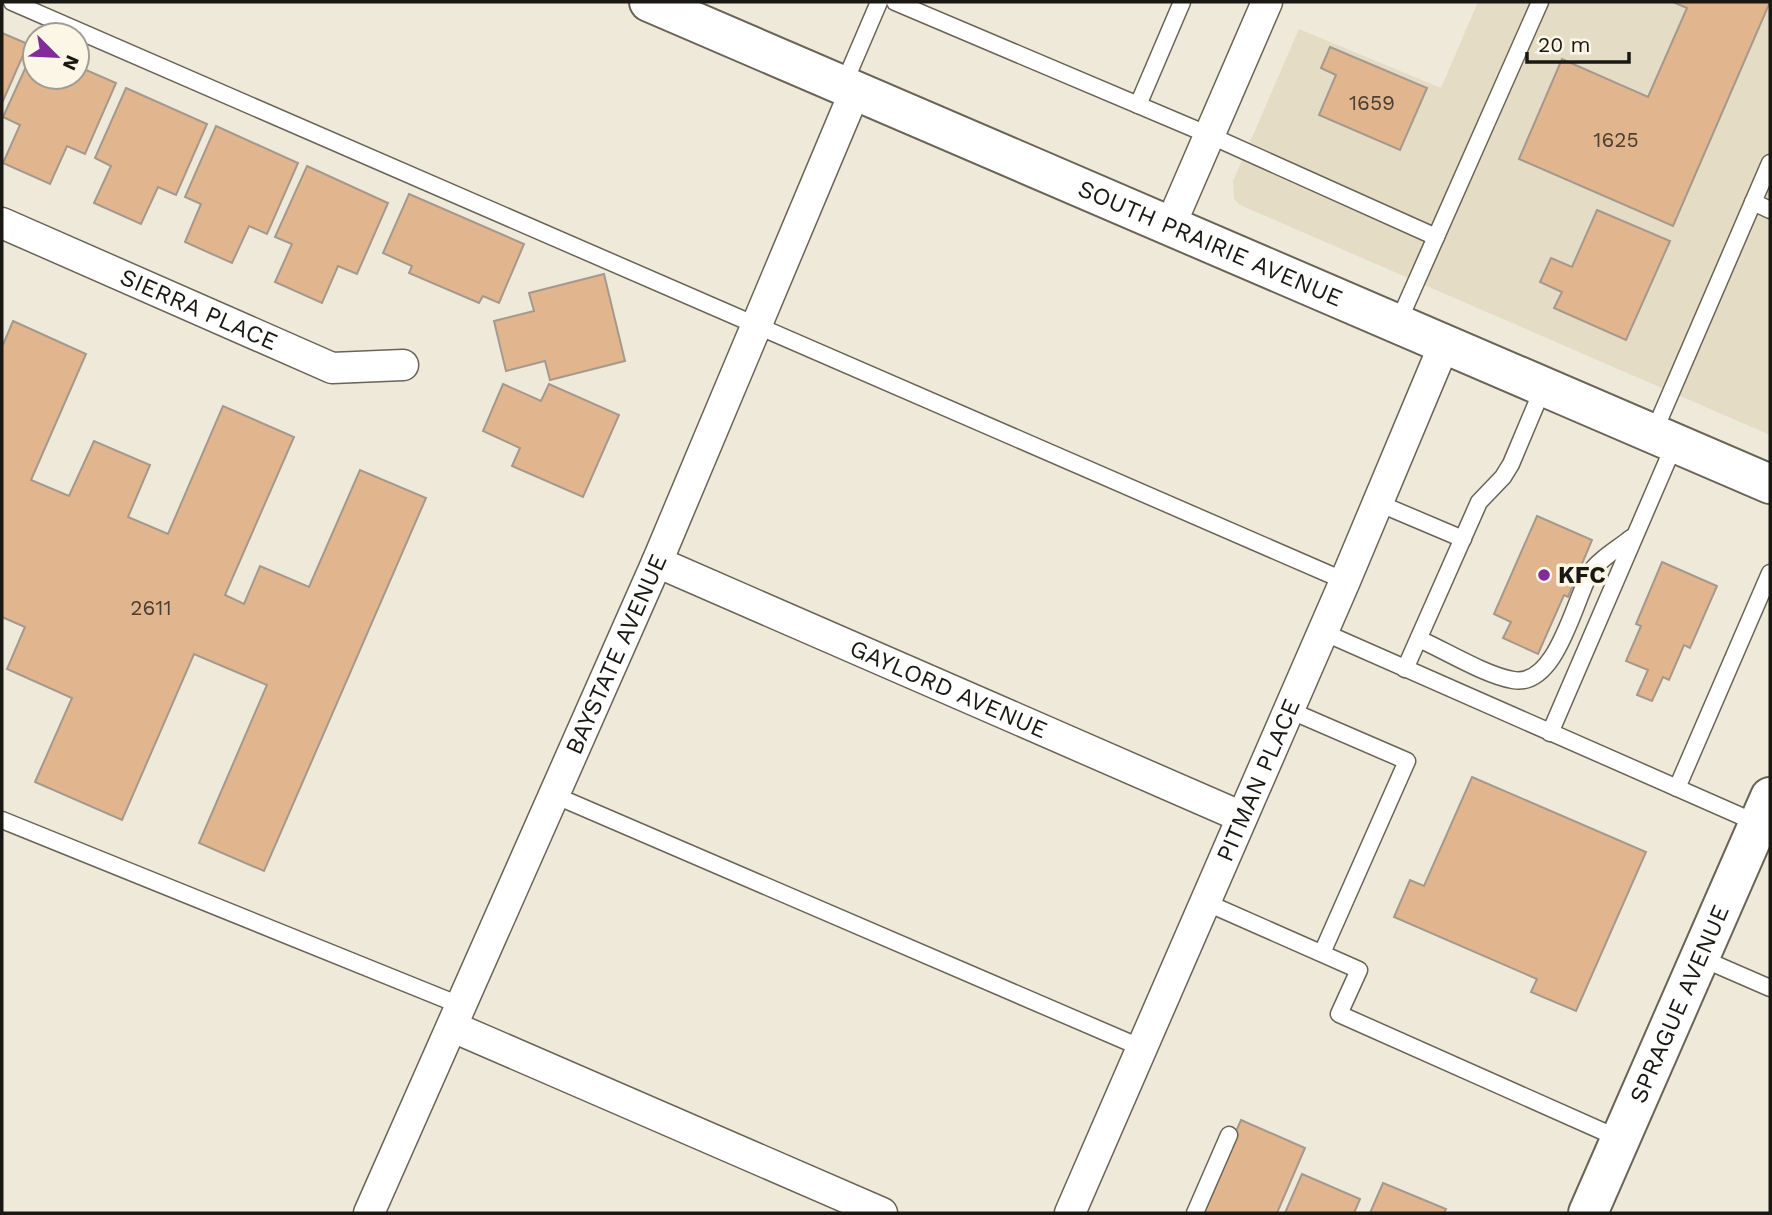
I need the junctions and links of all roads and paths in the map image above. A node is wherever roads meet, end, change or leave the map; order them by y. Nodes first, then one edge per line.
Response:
1 (12, 2) edge
2 (879, 2) edge
3 (895, 2) edge
4 (1182, 2) edge
5 (1267, 2) edge
6 (1540, 2) edge
7 (661, 4) edge
8 (849, 89) junction
9 (1138, 105) junction
10 (1209, 135) junction
11 (1770, 163) edge
12 (1754, 202) junction
13 (1770, 210) edge
14 (2, 223) edge
15 (1170, 226) junction
16 (1436, 237) junction
17 (756, 324) junction
18 (1397, 325) junction
19 (1444, 345) junction
20 (403, 365) dead end
21 (1543, 388) junction
22 (1664, 439) junction
23 (1770, 484) edge
24 (1378, 503) junction
25 (1635, 536) junction
26 (1463, 539) junction
27 (657, 562) junction
28 (1770, 573) edge
29 (1345, 581) junction
30 (1323, 632) junction
31 (1419, 639) junction
32 (1405, 669) junction
33 (1289, 710) junction
34 (1549, 733) junction
35 (1676, 788) junction
36 (554, 795) junction
37 (1765, 811) edge
38 (1241, 817) junction
39 (2, 820) edge
40 (1205, 902) junction
41 (1322, 954) junction
42 (1701, 958) junction
43 (1770, 988) edge
44 (458, 1016) junction
45 (1142, 1048) junction
46 (1229, 1135) dead end
47 (1620, 1139) junction
48 (369, 1213) edge
49 (882, 1213) edge
50 (1070, 1213) edge
51 (1195, 1213) edge
52 (1588, 1213) edge

1 - 17 lane
2 - 8 lane
3 - 9 lane
4 - 9 lane
5 - 10 street
6 - 16 lane
7 - 8 main road, SOUTH PRAIRIE AVENUE
8 - 15 main road, SOUTH PRAIRIE AVENUE
8 - 17 street, BAYSTATE AVENUE
9 - 10 lane
10 - 15 street
10 - 16 lane
11 - 12 lane
12 - 13 lane
12 - 22 lane
14 - 20 street, SIERRA PLACE
15 - 18 main road, SOUTH PRAIRIE AVENUE
16 - 18 lane
17 - 27 street, BAYSTATE AVENUE
17 - 29 lane
18 - 19 main road, SOUTH PRAIRIE AVENUE
19 - 21 main road, SOUTH PRAIRIE AVENUE
19 - 24 street, PITMAN PLACE
21 - 22 main road, SOUTH PRAIRIE AVENUE
21 - 26 lane
22 - 23 main road, SOUTH PRAIRIE AVENUE
22 - 25 lane
24 - 26 lane
24 - 29 street, PITMAN PLACE
25 - 31 lane
25 - 34 lane
26 - 31 lane
27 - 36 street, BAYSTATE AVENUE
27 - 38 street, GAYLORD AVENUE
28 - 35 lane
29 - 30 street, PITMAN PLACE
30 - 32 lane
30 - 33 street, PITMAN PLACE
31 - 32 lane
32 - 34 lane
33 - 38 street, PITMAN PLACE
33 - 41 lane
34 - 35 lane
35 - 37 lane
36 - 44 street, BAYSTATE AVENUE
36 - 45 lane
37 - 42 main road, SPRAGUE AVENUE
38 - 40 street, PITMAN PLACE
39 - 44 lane
40 - 41 lane
40 - 45 street, PITMAN PLACE
41 - 47 lane
42 - 43 lane
42 - 47 main road, SPRAGUE AVENUE
44 - 48 street, BAYSTATE AVENUE
44 - 49 street
45 - 50 street, PITMAN PLACE
46 - 51 lane
47 - 52 main road, SPRAGUE AVENUE

